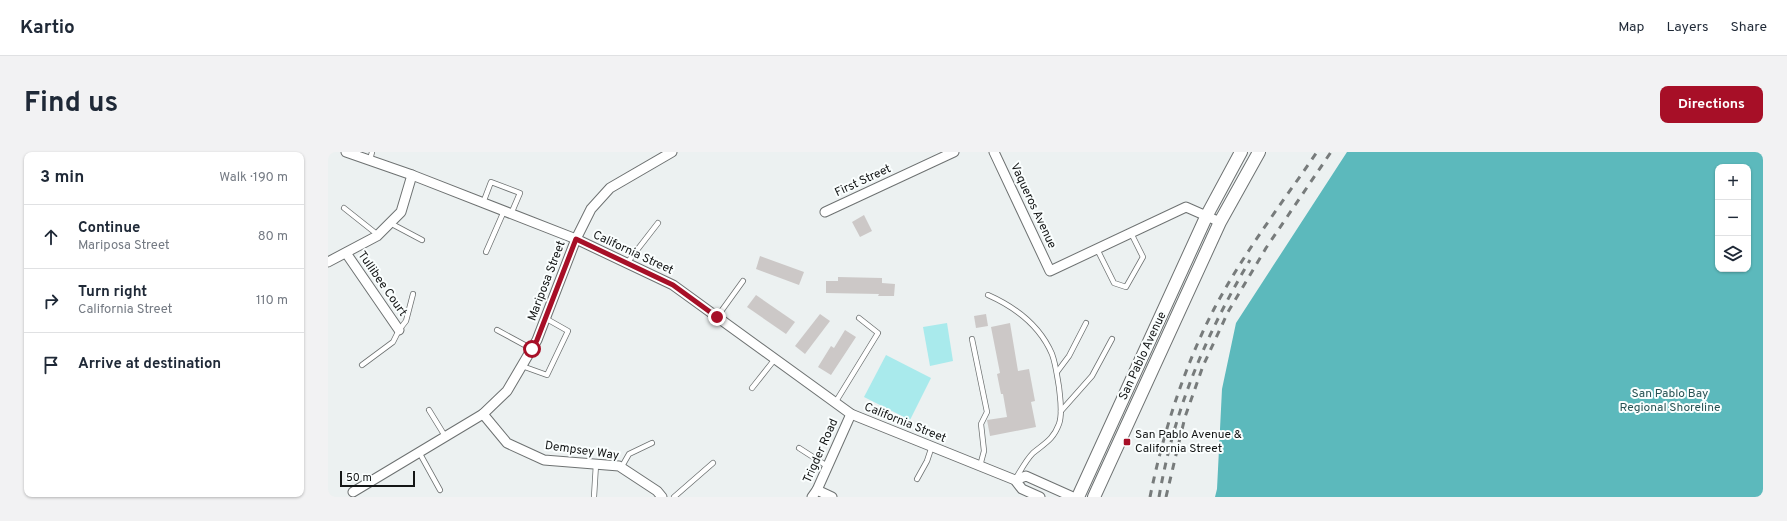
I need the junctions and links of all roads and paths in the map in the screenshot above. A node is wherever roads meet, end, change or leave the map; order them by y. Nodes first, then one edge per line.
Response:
1 (346, 152) edge
2 (672, 152) edge
3 (954, 152) edge
4 (994, 152) edge
5 (1242, 152) edge
6 (371, 156) edge
7 (1256, 156) edge
8 (412, 175) junction
9 (483, 203) junction
10 (344, 208) dead end
11 (507, 212) junction
12 (825, 212) dead end
13 (1207, 215) junction
14 (1220, 222) junction
15 (390, 223) junction
16 (658, 223) dead end
17 (1130, 233) junction
18 (378, 235) junction
19 (576, 239) junction
20 (422, 240) dead end
21 (1097, 249) junction
22 (486, 252) dead end
23 (346, 253) junction
24 (328, 262) edge
25 (627, 263) junction
26 (743, 280) dead end
27 (413, 294) dead end
28 (988, 295) dead end
29 (717, 317) junction
30 (545, 318) junction
31 (859, 318) dead end
32 (1086, 323) dead end
33 (399, 330) junction
34 (497, 330) dead end
35 (972, 339) dead end
36 (1112, 339) dead end
37 (532, 349) junction
38 (775, 359) junction
39 (362, 365) dead end
40 (522, 366) junction
41 (1057, 372) junction
42 (752, 388) dead end
43 (835, 403) junction
44 (429, 410) dead end
45 (1061, 411) junction
46 (484, 414) junction
47 (850, 414) junction
48 (445, 436) junction
49 (652, 443) dead end
50 (932, 446) junction
51 (799, 448) dead end
52 (419, 452) junction
53 (712, 463) dead end
54 (596, 464) junction
55 (828, 466) junction
56 (980, 466) junction
57 (621, 468) junction
58 (917, 479) dead end
59 (1015, 480) junction
60 (440, 490) dead end
61 (353, 492) dead end
62 (814, 493) edge
63 (594, 497) edge
64 (662, 497) edge
65 (674, 497) edge
66 (832, 497) edge
67 (1040, 497) edge
68 (1073, 497) edge
69 (1078, 497) edge
70 (1094, 497) edge

1 - 6 street, California Street
2 - 19 street, Mariposa Street
3 - 12 street, First Street
4 - 21 street, Vaqueros Avenue
5 - 7 street
5 - 13 main road, San Pablo Avenue
6 - 8 street, California Street
7 - 14 main road, San Pablo Avenue
8 - 9 street, California Street
8 - 15 street
9 - 11 street, California Street
9 - 11 lane
10 - 18 lane
11 - 19 street, California Street
11 - 22 lane
13 - 14 street
13 - 17 street
13 - 69 main road, San Pablo Avenue
14 - 70 main road, San Pablo Avenue
15 - 18 street
15 - 20 lane
16 - 25 lane
17 - 21 street
17 - 21 lane
18 - 23 street
19 - 25 street, California Street
19 - 30 street, Mariposa Street
23 - 24 street
23 - 33 street, Tullibee Court
25 - 29 street, California Street
26 - 29 lane
27 - 33 lane
28 - 41 lane
29 - 38 street, California Street
30 - 37 street, Mariposa Street
30 - 40 lane
31 - 43 lane
32 - 41 lane
33 - 39 lane
34 - 37 lane
35 - 56 lane
36 - 45 lane
37 - 40 street, Mariposa Street
38 - 42 lane
38 - 43 street, California Street
40 - 46 street, Mariposa Street
41 - 45 lane
43 - 47 street, California Street
44 - 48 lane
45 - 59 lane
46 - 48 street, Mariposa Street
46 - 54 street, Dempsey Way
47 - 50 street, California Street
47 - 55 street, Trigder Road
48 - 52 street, Mariposa Street
49 - 57 lane
50 - 56 street, California Street
50 - 58 lane
51 - 55 lane
52 - 60 lane
52 - 61 street, Mariposa Street
53 - 65 lane
54 - 57 street, Dempsey Way
54 - 63 lane
55 - 62 street, Trigder Road
56 - 59 street, California Street
57 - 64 street, Dempsey Way
59 - 67 street, California Street
59 - 68 street, California Street
62 - 66 street

